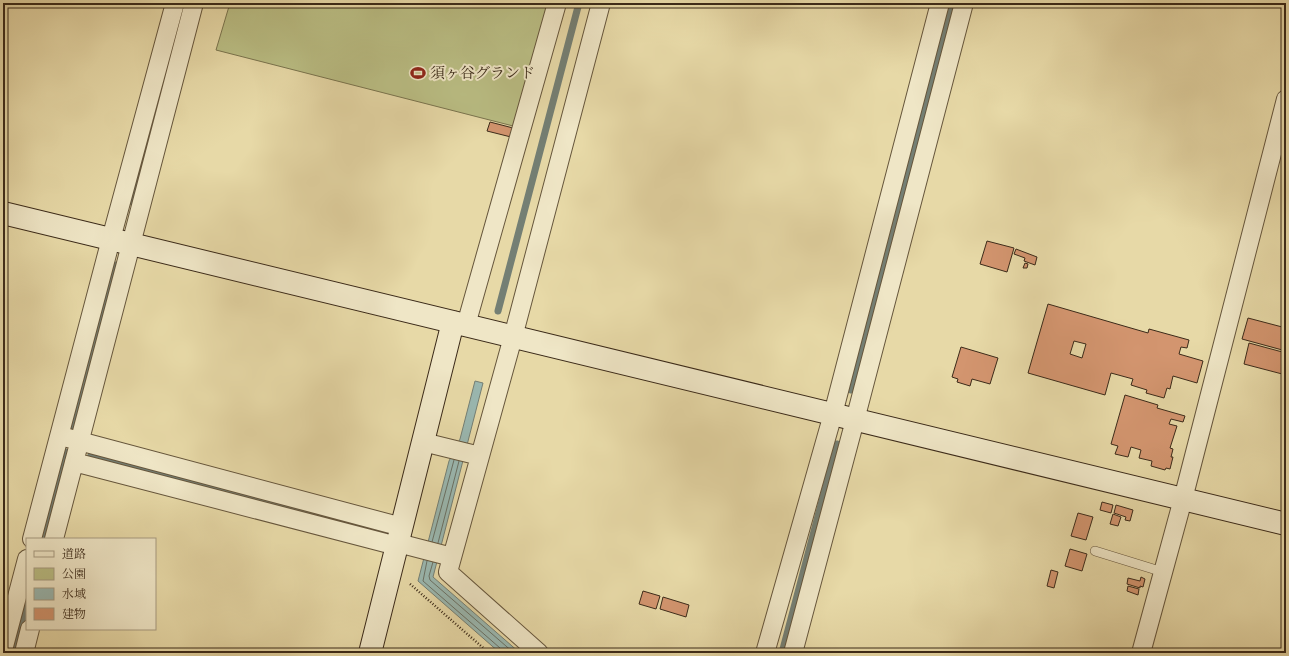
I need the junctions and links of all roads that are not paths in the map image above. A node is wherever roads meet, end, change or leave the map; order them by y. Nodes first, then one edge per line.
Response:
1 (175, 3) edge
2 (194, 3) edge
3 (557, 3) edge
4 (601, 3) edge
5 (940, 3) edge
6 (964, 3) edge
7 (1286, 99) edge
8 (3, 213) edge
9 (121, 241) junction
10 (459, 324) junction
11 (513, 337) junction
12 (833, 414) junction
13 (855, 420) junction
14 (59, 436) junction
15 (79, 441) junction
16 (423, 442) junction
17 (473, 455) junction
18 (74, 462) junction
19 (1183, 499) junction
20 (1286, 524) edge
21 (32, 538) edge
22 (54, 538) edge
23 (399, 539) junction
24 (1095, 551) dead end
25 (438, 554) junction
26 (26, 562) edge
27 (1163, 572) junction
28 (30, 630) edge
29 (3, 650) edge
30 (24, 653) edge
31 (370, 653) edge
32 (539, 653) edge
33 (765, 653) edge
34 (793, 653) edge
35 (1141, 653) edge

1 - 9 street
2 - 9 street
3 - 10 street
4 - 11 street
5 - 12 street
6 - 13 street
7 - 19 street
8 - 9 street
9 - 10 street
9 - 14 street
9 - 15 street
10 - 11 street
10 - 16 street
11 - 12 street
11 - 17 street
12 - 13 street
12 - 33 street
13 - 19 street
13 - 34 street
14 - 15 street
14 - 21 street
15 - 18 street
15 - 23 street
16 - 17 street
16 - 23 street
17 - 25 street
18 - 22 street
18 - 23 street
19 - 20 street
19 - 27 street
23 - 25 street
23 - 31 street
24 - 27 lane
25 - 32 street
26 - 29 street
27 - 35 street
28 - 30 street

